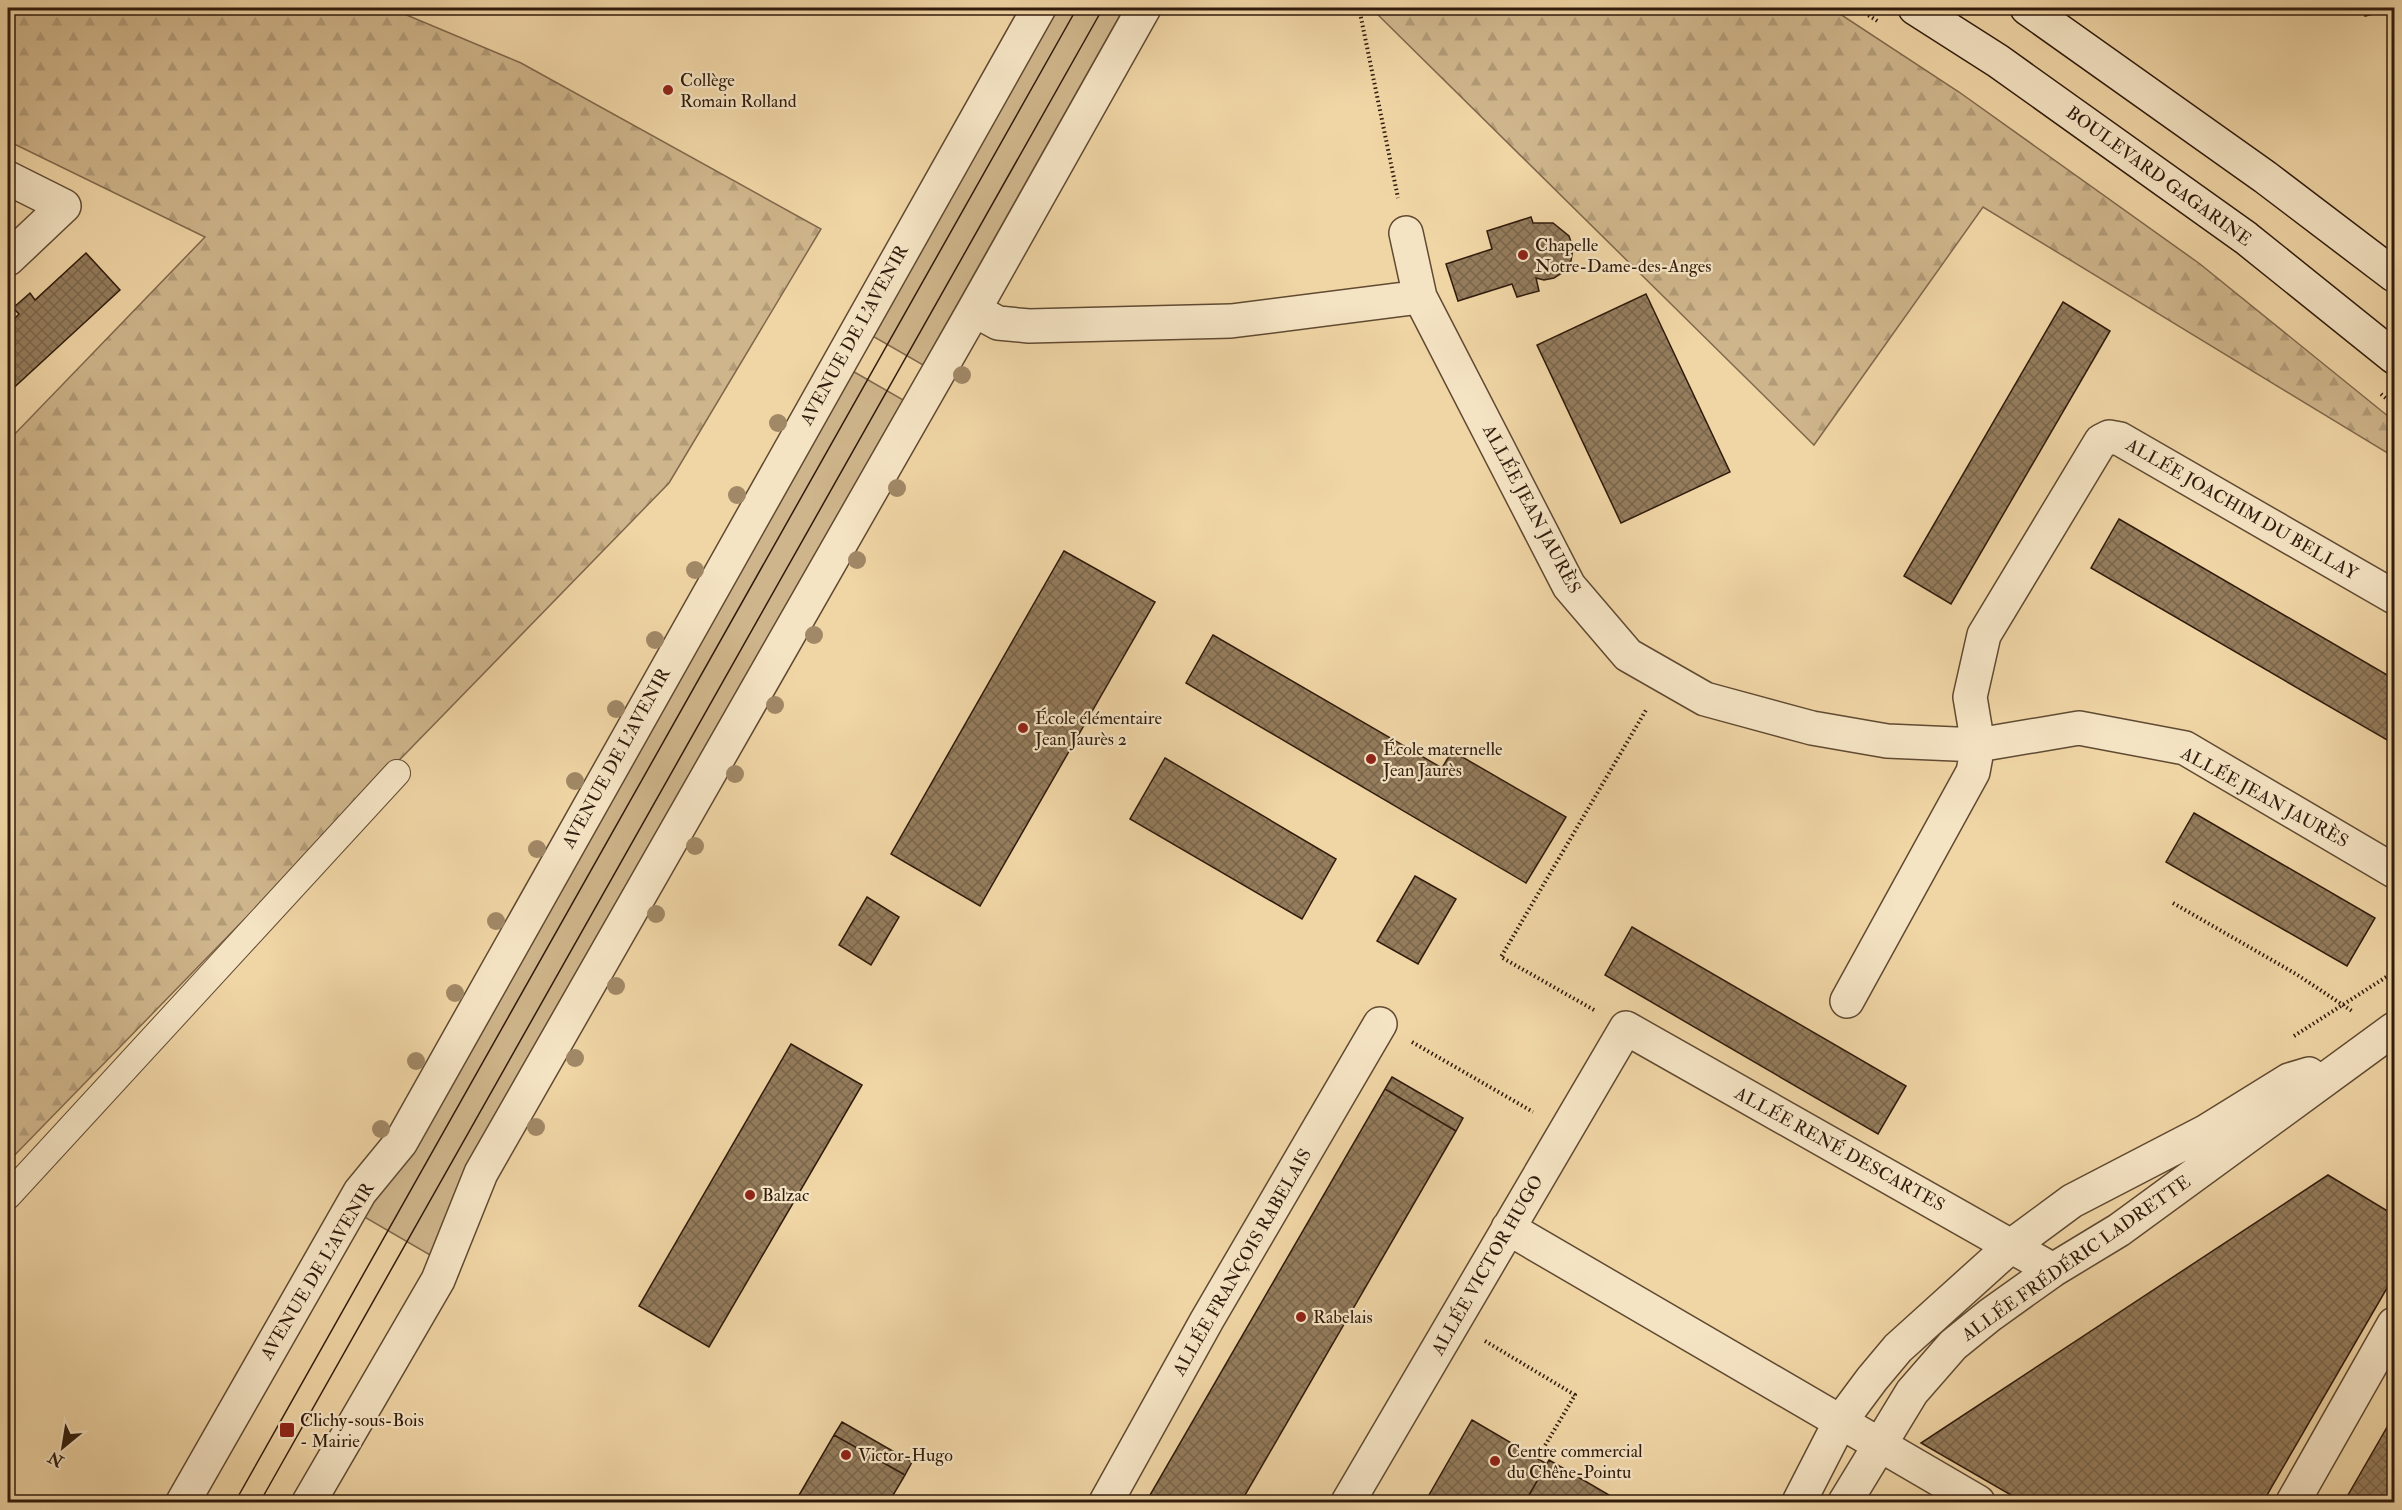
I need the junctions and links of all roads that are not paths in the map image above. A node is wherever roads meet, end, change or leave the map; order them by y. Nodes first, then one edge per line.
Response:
1 (1039, 8) edge
2 (1144, 8) edge
3 (1915, 8) edge
4 (2027, 8) edge
5 (8, 178) edge
6 (1406, 232) road end
7 (8, 259) edge
8 (2394, 275) edge
9 (1420, 297) junction
10 (974, 310) junction
11 (2394, 357) edge
12 (2394, 597) edge
13 (1978, 745) junction
14 (397, 773) dead end
15 (2394, 871) edge
16 (1847, 1001) dead end
17 (1380, 1024) road end
18 (1626, 1028) joint
19 (2392, 1031) edge
20 (2353, 1059) junction
21 (8, 1196) edge
22 (1508, 1228) junction
23 (2011, 1246) junction
24 (2053, 1270) junction
25 (2394, 1324) edge
26 (1872, 1379) junction
27 (1840, 1422) junction
28 (1880, 1444) junction
29 (183, 1503) edge
30 (309, 1503) edge
31 (1106, 1503) edge
32 (1348, 1503) edge
33 (1799, 1503) edge
34 (1845, 1503) edge
35 (1978, 1503) edge
36 (2293, 1503) edge

1 - 29 street, AVENUE DE L'AVENIR
2 - 10 street
3 - 11 street, BOULEVARD GAGARINE
4 - 8 street
5 - 7 street
6 - 9 street, ALLÉE JEAN JAURÈS
9 - 10 street
9 - 13 street, ALLÉE JEAN JAURÈS
10 - 30 street
12 - 13 street, ALLÉE JOACHIM DU BELLAY
13 - 15 street, ALLÉE JEAN JAURÈS
13 - 16 street
14 - 21 lane
17 - 31 street, ALLÉE FRANÇOIS RABELAIS
18 - 22 street, ALLÉE VICTOR HUGO
18 - 23 street, ALLÉE RENÉ DESCARTES
19 - 20 street, ALLÉE FRÉDÉRIC LADRETTE
20 - 23 street, ALLÉE FRÉDÉRIC LADRETTE
20 - 24 street, ALLÉE FRÉDÉRIC LADRETTE
22 - 27 street
22 - 32 street, ALLÉE VICTOR HUGO
23 - 24 street, ALLÉE RENÉ DESCARTES
23 - 26 street, ALLÉE FRÉDÉRIC LADRETTE
24 - 28 street, ALLÉE FRÉDÉRIC LADRETTE
25 - 36 street
26 - 27 street, ALLÉE FRÉDÉRIC LADRETTE
26 - 28 street
27 - 28 street
27 - 33 street, ALLÉE FRÉDÉRIC LADRETTE
28 - 34 street, ALLÉE FRÉDÉRIC LADRETTE
28 - 35 street

